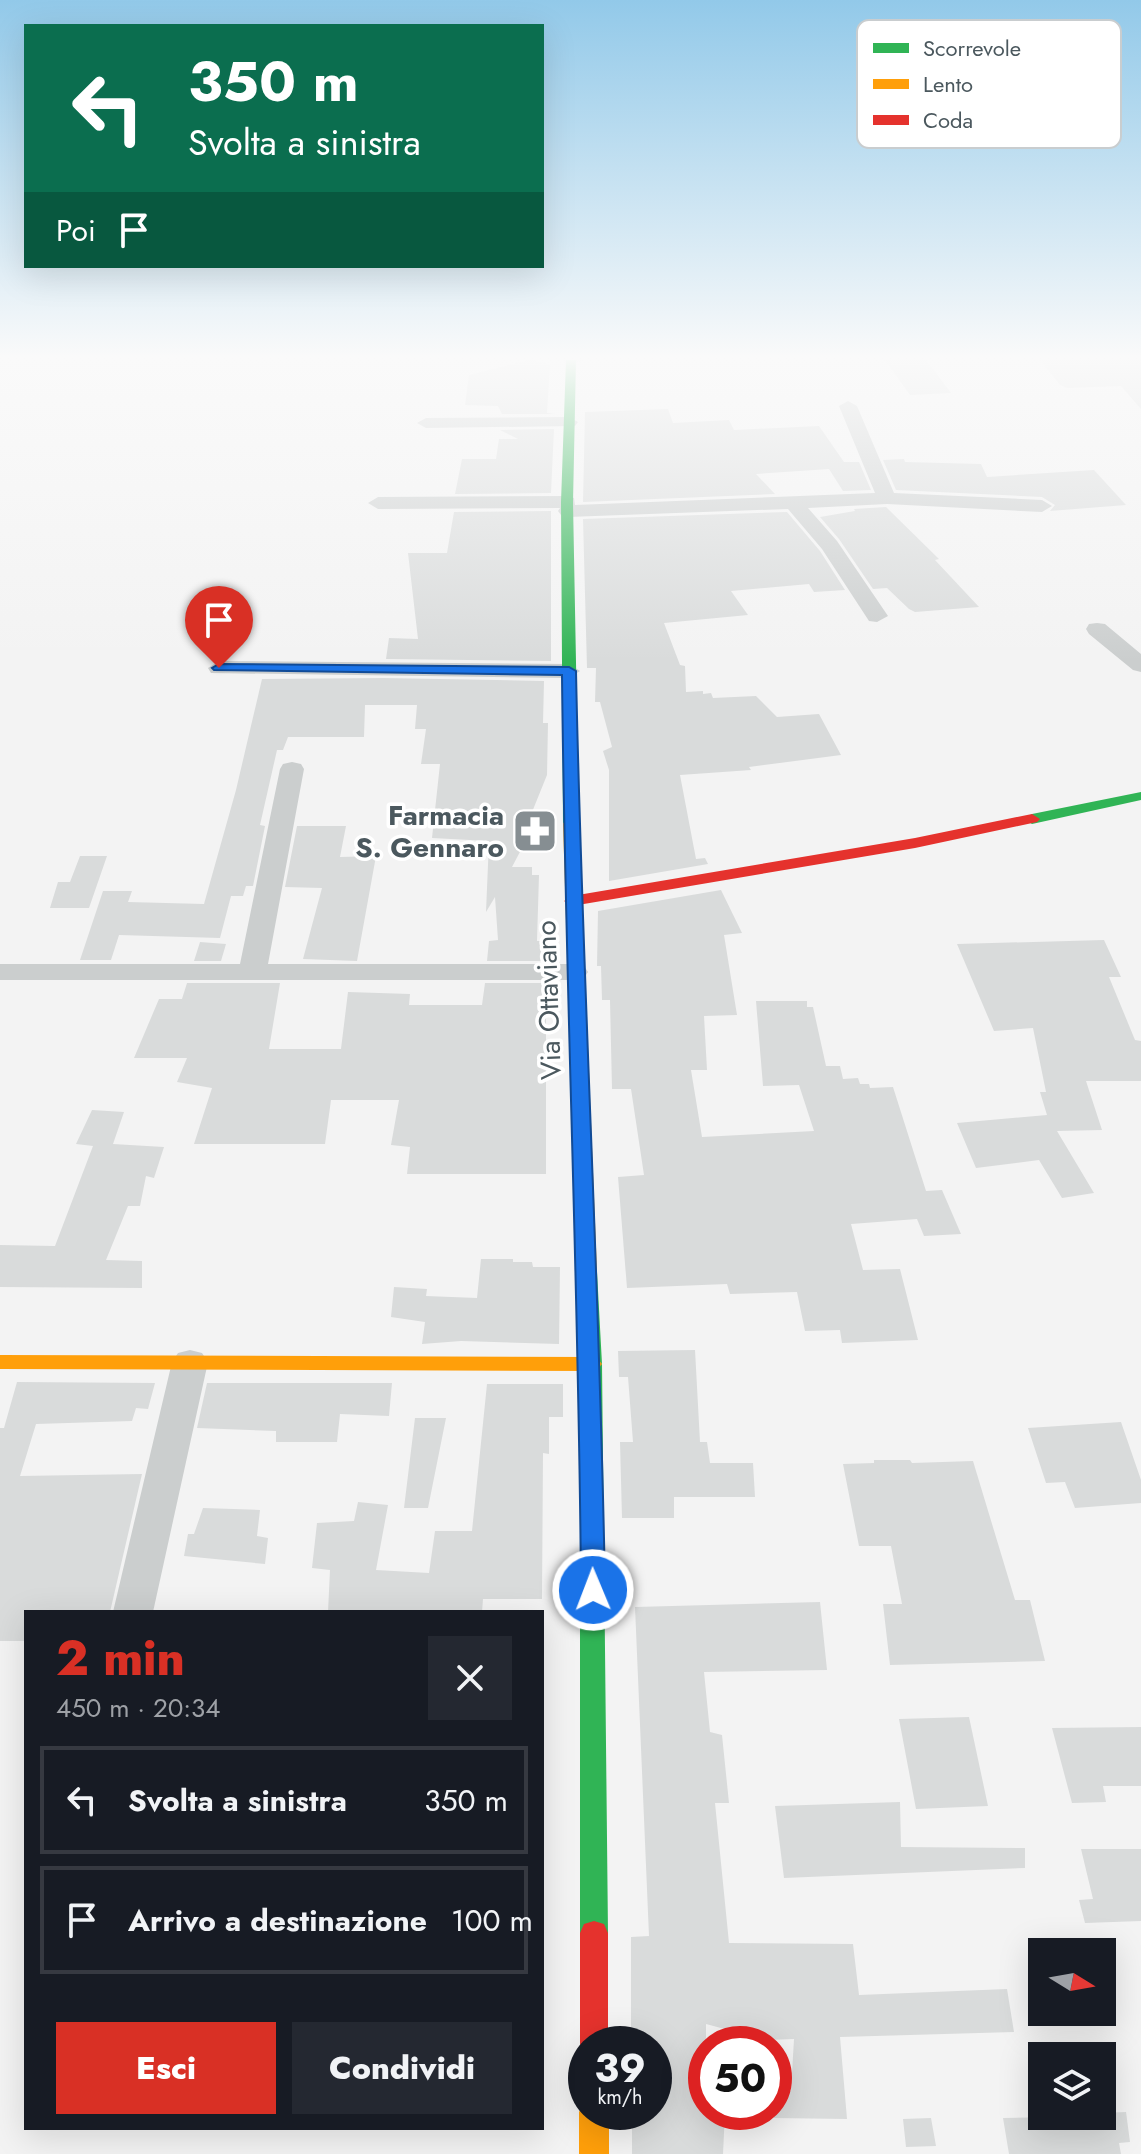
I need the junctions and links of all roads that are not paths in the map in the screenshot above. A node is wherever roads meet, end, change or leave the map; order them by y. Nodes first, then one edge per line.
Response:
1 (568, 461) edge
2 (871, 461) edge
3 (887, 498) junction
4 (378, 503) dead end
5 (793, 503) junction
6 (567, 506) junction
7 (1042, 506) dead end
8 (877, 616) dead end
9 (1097, 629) dead end
10 (1141, 665) edge
11 (219, 668) dead end
12 (569, 671) junction
13 (292, 769) dead end
14 (1141, 796) edge
15 (572, 901) junction
16 (0, 972) edge
17 (574, 972) junction
18 (252, 973) junction
19 (0, 1362) edge
20 (190, 1362) junction
21 (591, 1364) junction
22 (133, 1610) edge
23 (594, 2026) edge
24 (594, 2130) edge
25 (594, 2154) edge

1 - 6 main road, Via Ottaviano
2 - 3 street
3 - 5 street
3 - 7 street
4 - 6 street
5 - 6 street
5 - 8 street
6 - 12 main road, Via Ottaviano
9 - 10 street
11 - 12 street
12 - 15 main road, Via Ottaviano
13 - 18 street
14 - 15 main road
15 - 17 main road, Via Ottaviano
16 - 18 street
17 - 18 street
17 - 21 main road, Via Ottaviano
19 - 20 main road
20 - 21 main road
20 - 22 street
21 - 23 main road, Via Ottaviano
24 - 25 main road

